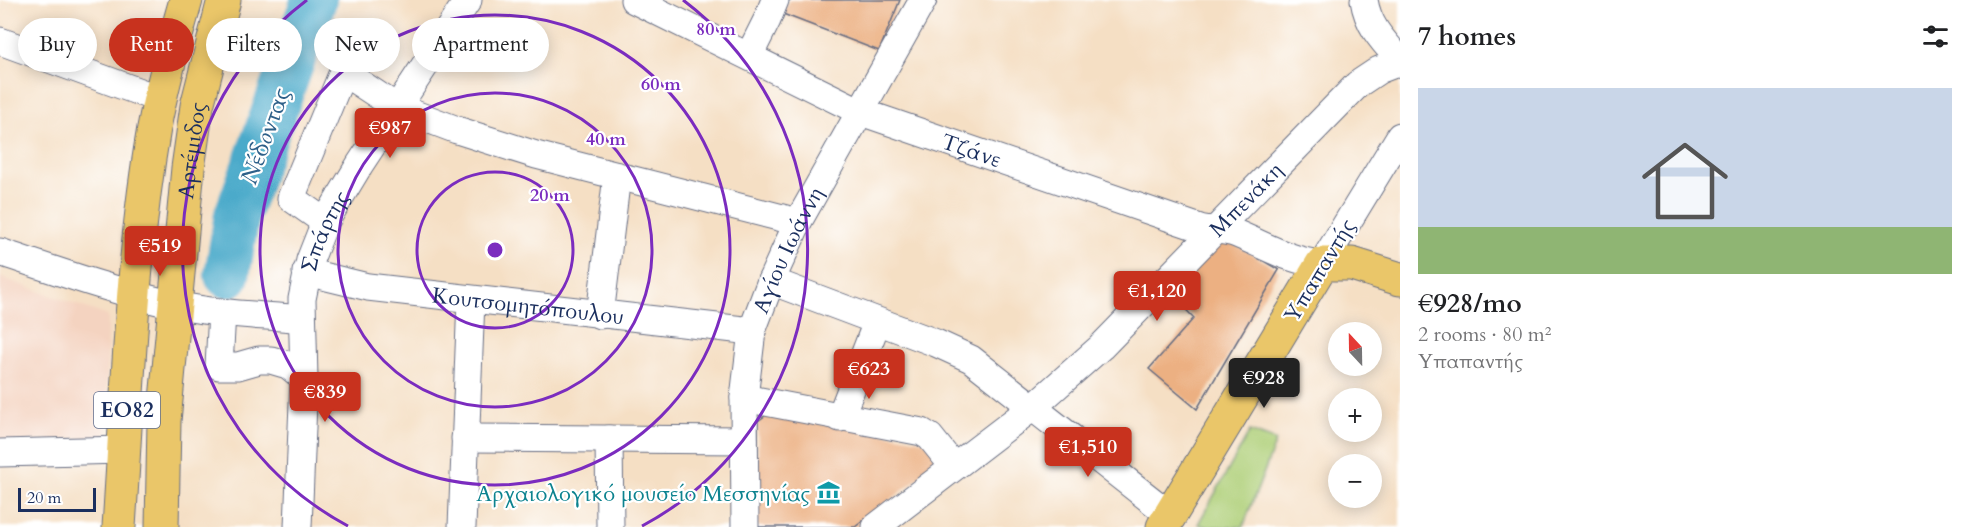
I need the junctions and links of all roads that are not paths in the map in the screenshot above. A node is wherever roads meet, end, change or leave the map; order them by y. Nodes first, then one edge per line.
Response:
1 (186, 0) edge
2 (224, 0) edge
3 (468, 0) edge
4 (634, 0) edge
5 (775, 0) edge
6 (923, 0) edge
7 (1364, 0) edge
8 (0, 41) edge
9 (748, 56) junction
10 (1400, 61) edge
11 (159, 99) junction
12 (396, 107) junction
13 (861, 112) junction
14 (1400, 136) edge
15 (617, 176) junction
16 (325, 222) junction
17 (798, 222) junction
18 (1214, 231) junction
19 (0, 252) edge
20 (1322, 264) junction
21 (306, 272) junction
22 (1400, 279) edge
23 (771, 281) junction
24 (134, 293) junction
25 (471, 300) junction
26 (175, 305) junction
27 (222, 312) junction
28 (600, 315) junction
29 (302, 319) junction
30 (877, 322) junction
31 (752, 331) junction
32 (304, 378) junction
33 (744, 398) junction
34 (1033, 407) junction
35 (840, 418) junction
36 (465, 438) junction
37 (609, 439) junction
38 (744, 440) junction
39 (124, 450) junction
40 (0, 453) edge
41 (954, 467) junction
42 (1168, 523) edge
43 (119, 527) edge
44 (162, 527) edge
45 (298, 527) edge
46 (462, 527) edge
47 (610, 527) edge
48 (745, 527) edge
49 (876, 527) edge

1 - 11 main road, Αρτέμιδος / ΕΟ82
2 - 26 main road, Αρτέμιδος / ΕΟ82
3 - 12 street, Σπάρτης
4 - 9 street, Τζάνε
5 - 9 street
6 - 13 street, Αγίου Ιωάννη
7 - 10 street
8 - 11 street
9 - 13 street, Τζάνε
10 - 18 street, Μπενάκη
11 - 24 main road, Αρτέμιδος / ΕΟ82
12 - 15 street
12 - 16 street, Σπάρτης
12 - 16 street
13 - 17 street, Αγίου Ιωάννη
13 - 18 street, Τζάνε
14 - 20 street, Υπαπαντής
15 - 17 street
15 - 28 street
16 - 21 street, Σπάρτης
17 - 23 street, Αγίου Ιωάννη
18 - 20 street, Τζάνε
18 - 34 street, Μπενάκη
19 - 24 street
20 - 22 main road
20 - 42 main road, Υπαπαντής
21 - 25 street, Κουτσομητόπουλου
21 - 29 street, Σπάρτης
23 - 30 street
23 - 31 street, Αγίου Ιωάννη
24 - 26 street
24 - 39 main road, Αρτέμιδος / ΕΟ82
25 - 28 street, Κουτσομητόπουλου
25 - 36 street
26 - 27 street
26 - 44 main road, Αρτέμιδος / ΕΟ82
27 - 29 street
27 - 32 street
28 - 31 street, Κουτσομητόπουλου
29 - 32 street, Σπάρτης
30 - 34 street
30 - 35 street
31 - 33 street, Αγίου Ιωάννη
32 - 45 street, Σπάρτης
33 - 35 street
33 - 38 street, Αγίου Ιωάννη
34 - 41 street, Μπενάκη
34 - 42 street
35 - 41 street
36 - 37 street
36 - 46 street
37 - 38 street
37 - 47 street
38 - 48 street, Αγίου Ιωάννη
39 - 40 street
39 - 43 main road, Αρτέμιδος / ΕΟ82
41 - 49 street, Μπενάκη

